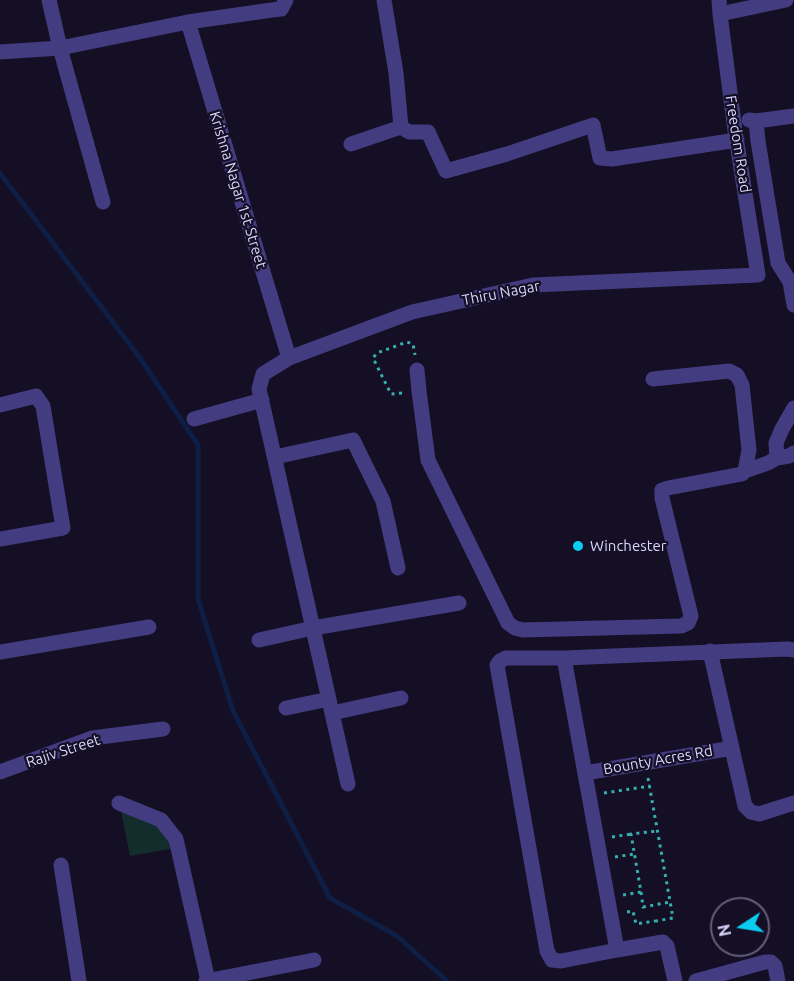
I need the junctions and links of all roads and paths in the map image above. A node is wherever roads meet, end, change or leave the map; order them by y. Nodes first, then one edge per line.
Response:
1 (49, 0) edge
2 (286, 0) edge
3 (384, 0) edge
4 (786, 0) edge
5 (719, 7) edge
6 (188, 22) junction
7 (60, 48) junction
8 (0, 52) edge
9 (794, 116) edge
10 (756, 121) junction
11 (734, 122) junction
12 (401, 127) junction
13 (737, 140) junction
14 (351, 144) dead end
15 (103, 202) dead end
16 (758, 275) joint
17 (794, 305) edge
18 (289, 358) junction
19 (417, 370) joint
20 (653, 379) dead end
21 (419, 391) junction
22 (262, 400) junction
23 (0, 405) edge
24 (794, 408) edge
25 (194, 419) dead end
26 (794, 453) edge
27 (275, 456) junction
28 (777, 458) junction
29 (745, 471) junction
30 (0, 539) edge
31 (398, 568) dead end
32 (459, 603) dead end
33 (149, 627) dead end
34 (313, 628) junction
35 (259, 640) dead end
36 (794, 650) edge
37 (710, 651) junction
38 (0, 652) edge
39 (564, 658) junction
40 (401, 698) dead end
41 (331, 706) junction
42 (286, 708) dead end
43 (163, 729) dead end
44 (732, 748) junction
45 (645, 763) junction
46 (0, 772) edge
47 (585, 773) junction
48 (348, 784) dead end
49 (650, 786) junction
50 (600, 793) dead end
51 (119, 803) dead end
52 (794, 803) edge
53 (657, 831) junction
54 (631, 834) junction
55 (607, 838) dead end
56 (634, 854) junction
57 (610, 858) dead end
58 (61, 865) dead end
59 (641, 892) junction
60 (617, 896) dead end
61 (670, 902) junction
62 (620, 914) dead end
63 (656, 921) junction
64 (660, 942) junction
65 (617, 950) junction
66 (314, 960) dead end
67 (79, 981) edge
68 (207, 981) edge
69 (675, 981) edge
70 (696, 981) edge
71 (778, 981) edge

1 - 7 street
2 - 6 street
3 - 12 street
4 - 5 street
5 - 11 street, Freedom Road
6 - 7 street
6 - 18 street, Krishna Nagar 1st Street
7 - 8 street
7 - 15 street
9 - 10 street
10 - 11 street
10 - 17 street
11 - 13 street, Freedom Road
12 - 13 street
12 - 14 street
13 - 16 street, Freedom Road
16 - 18 street, Thiru Nagar
18 - 22 street, Thiru Nagar
19 - 21 street
19 - 21 path
20 - 29 street
21 - 29 street
22 - 25 street
22 - 27 street
23 - 30 street
24 - 28 street
26 - 28 street
27 - 31 street
27 - 34 street
28 - 29 street
32 - 34 street
33 - 38 street
34 - 35 street
34 - 41 street
36 - 37 street
37 - 39 street
37 - 44 street
39 - 47 street
39 - 65 street
40 - 41 street
41 - 42 street
41 - 48 street
43 - 46 street, Rajiv Street
44 - 45 street, Bounty Acres Rd
44 - 52 street
45 - 47 street, Bounty Acres Rd
45 - 49 path
47 - 65 street
49 - 50 path
49 - 53 path
51 - 68 street
53 - 54 path
53 - 61 path
54 - 55 path
54 - 56 path
56 - 57 path
56 - 59 path
58 - 67 street
59 - 60 path
59 - 61 path
61 - 63 path
62 - 63 path
63 - 64 path
64 - 65 street
64 - 69 street
66 - 68 street
70 - 71 street

